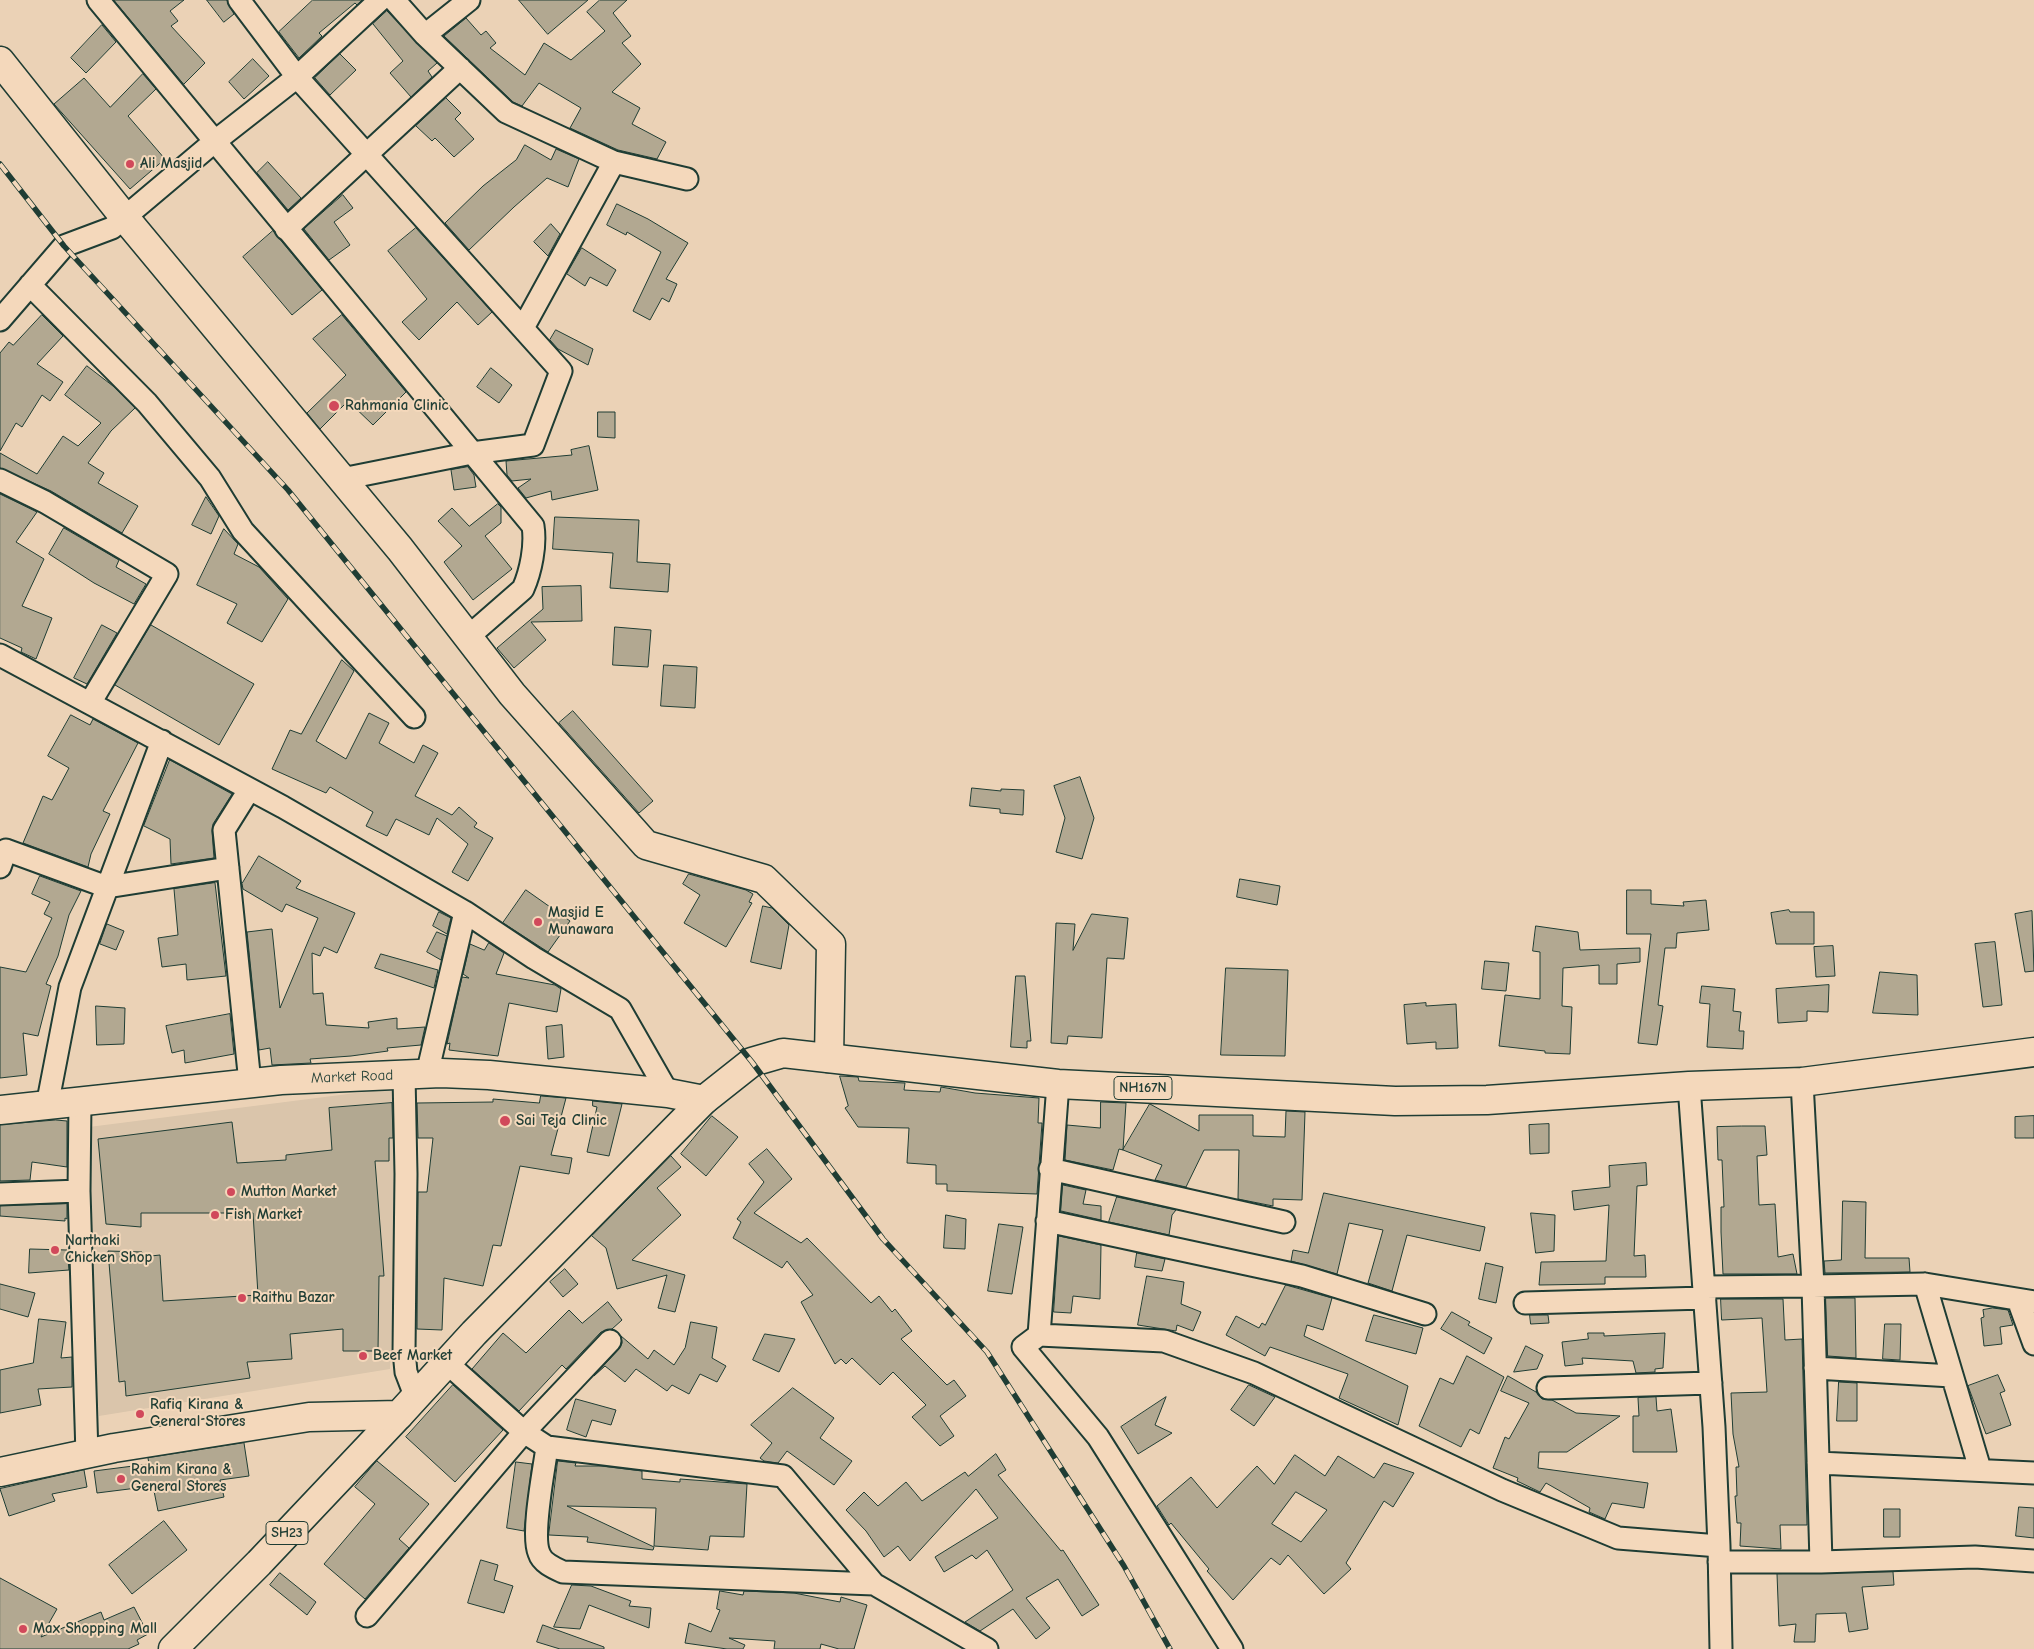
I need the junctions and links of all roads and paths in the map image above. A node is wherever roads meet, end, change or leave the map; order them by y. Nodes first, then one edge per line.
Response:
1 (98, 0) edge
2 (239, 0) edge
3 (380, 0) edge
4 (394, 0) edge
5 (469, 0) edge
6 (425, 35) junction
7 (0, 61) edge
8 (460, 68) junction
9 (297, 77) junction
10 (214, 142) junction
11 (367, 154) junction
12 (614, 162) junction
13 (687, 179) dead end
14 (125, 218) junction
15 (286, 229) junction
16 (30, 285) junction
17 (0, 320) edge
18 (523, 328) junction
19 (472, 453) junction
20 (0, 480) edge
21 (342, 480) junction
22 (468, 636) junction
23 (0, 656) edge
24 (90, 703) junction
25 (414, 717) dead end
26 (162, 741) junction
27 (249, 790) junction
28 (0, 867) edge
29 (228, 868) junction
30 (108, 887) junction
31 (465, 912) junction
32 (2034, 1052) edge
33 (829, 1058) junction
34 (416, 1074) junction
35 (1802, 1082) junction
36 (250, 1083) junction
37 (1058, 1084) junction
38 (1689, 1086) junction
39 (668, 1093) junction
40 (704, 1100) junction
41 (80, 1102) junction
42 (47, 1106) junction
43 (0, 1110) edge
44 (1050, 1169) junction
45 (79, 1190) junction
46 (0, 1194) edge
47 (1047, 1221) junction
48 (1284, 1222) dead end
49 (1925, 1284) junction
50 (1813, 1286) junction
51 (1705, 1293) junction
52 (2026, 1301) edge
53 (1525, 1303) dead end
54 (1425, 1314) dead end
55 (1039, 1335) junction
56 (610, 1341) dead end
57 (2034, 1344) edge
58 (448, 1363) junction
59 (1815, 1368) junction
60 (1952, 1376) junction
61 (1711, 1383) junction
62 (1548, 1388) dead end
63 (408, 1407) junction
64 (524, 1432) junction
65 (547, 1447) junction
66 (87, 1456) junction
67 (1818, 1463) junction
68 (1980, 1470) junction
69 (0, 1472) edge
70 (2034, 1472) edge
71 (1719, 1554) junction
72 (2034, 1561) edge
73 (1820, 1562) junction
74 (874, 1584) junction
75 (367, 1616) dead end
76 (173, 1649) edge
77 (987, 1649) edge
78 (1232, 1649) edge
79 (1721, 1649) edge

1 - 10 street
2 - 9 street
3 - 9 street
4 - 6 street
5 - 6 street
6 - 8 street
7 - 14 main road
8 - 11 street
8 - 12 street
9 - 10 street
9 - 11 street
10 - 14 street
10 - 15 street
11 - 15 street
11 - 18 street
12 - 13 street
12 - 18 street
14 - 16 street
14 - 21 main road
15 - 19 street
16 - 17 street
16 - 25 street
18 - 19 street
19 - 21 street
19 - 22 street
20 - 24 street
21 - 22 main road
22 - 33 main road
23 - 24 street
24 - 26 street
26 - 27 street
26 - 30 street
27 - 29 street
27 - 31 street
28 - 30 street
29 - 30 street
29 - 36 street
30 - 42 street
31 - 34 street
31 - 39 street
32 - 35 main road, NH167N
33 - 37 main road, NH167N
33 - 40 main road, NH167N
34 - 36 main road, Market Road
34 - 39 main road, Market Road
34 - 63 street
35 - 38 main road, NH167N
35 - 50 street
36 - 41 main road, Market Road
37 - 38 main road, NH167N
37 - 44 street
38 - 51 street
39 - 40 main road, Market Road
40 - 58 main road, NH167N
41 - 42 main road, Market Road
41 - 45 street
42 - 43 main road, Market Road
44 - 47 street
44 - 48 street
45 - 46 street
45 - 66 street
47 - 54 street
47 - 55 street
49 - 50 street
49 - 52 street
49 - 60 street
50 - 51 street
50 - 59 street
51 - 53 street
51 - 61 street
52 - 57 street
55 - 71 street
55 - 78 street
56 - 64 street
58 - 63 main road, NH167N
58 - 64 street
59 - 60 street
59 - 67 street
60 - 68 street
61 - 62 street
61 - 71 street
63 - 66 main road
63 - 76 main road, SH23
64 - 65 street
64 - 75 street
65 - 74 street
65 - 74 street
66 - 69 main road
67 - 68 street
67 - 73 street
68 - 70 street
71 - 73 street
71 - 79 street
72 - 73 street
74 - 77 street

